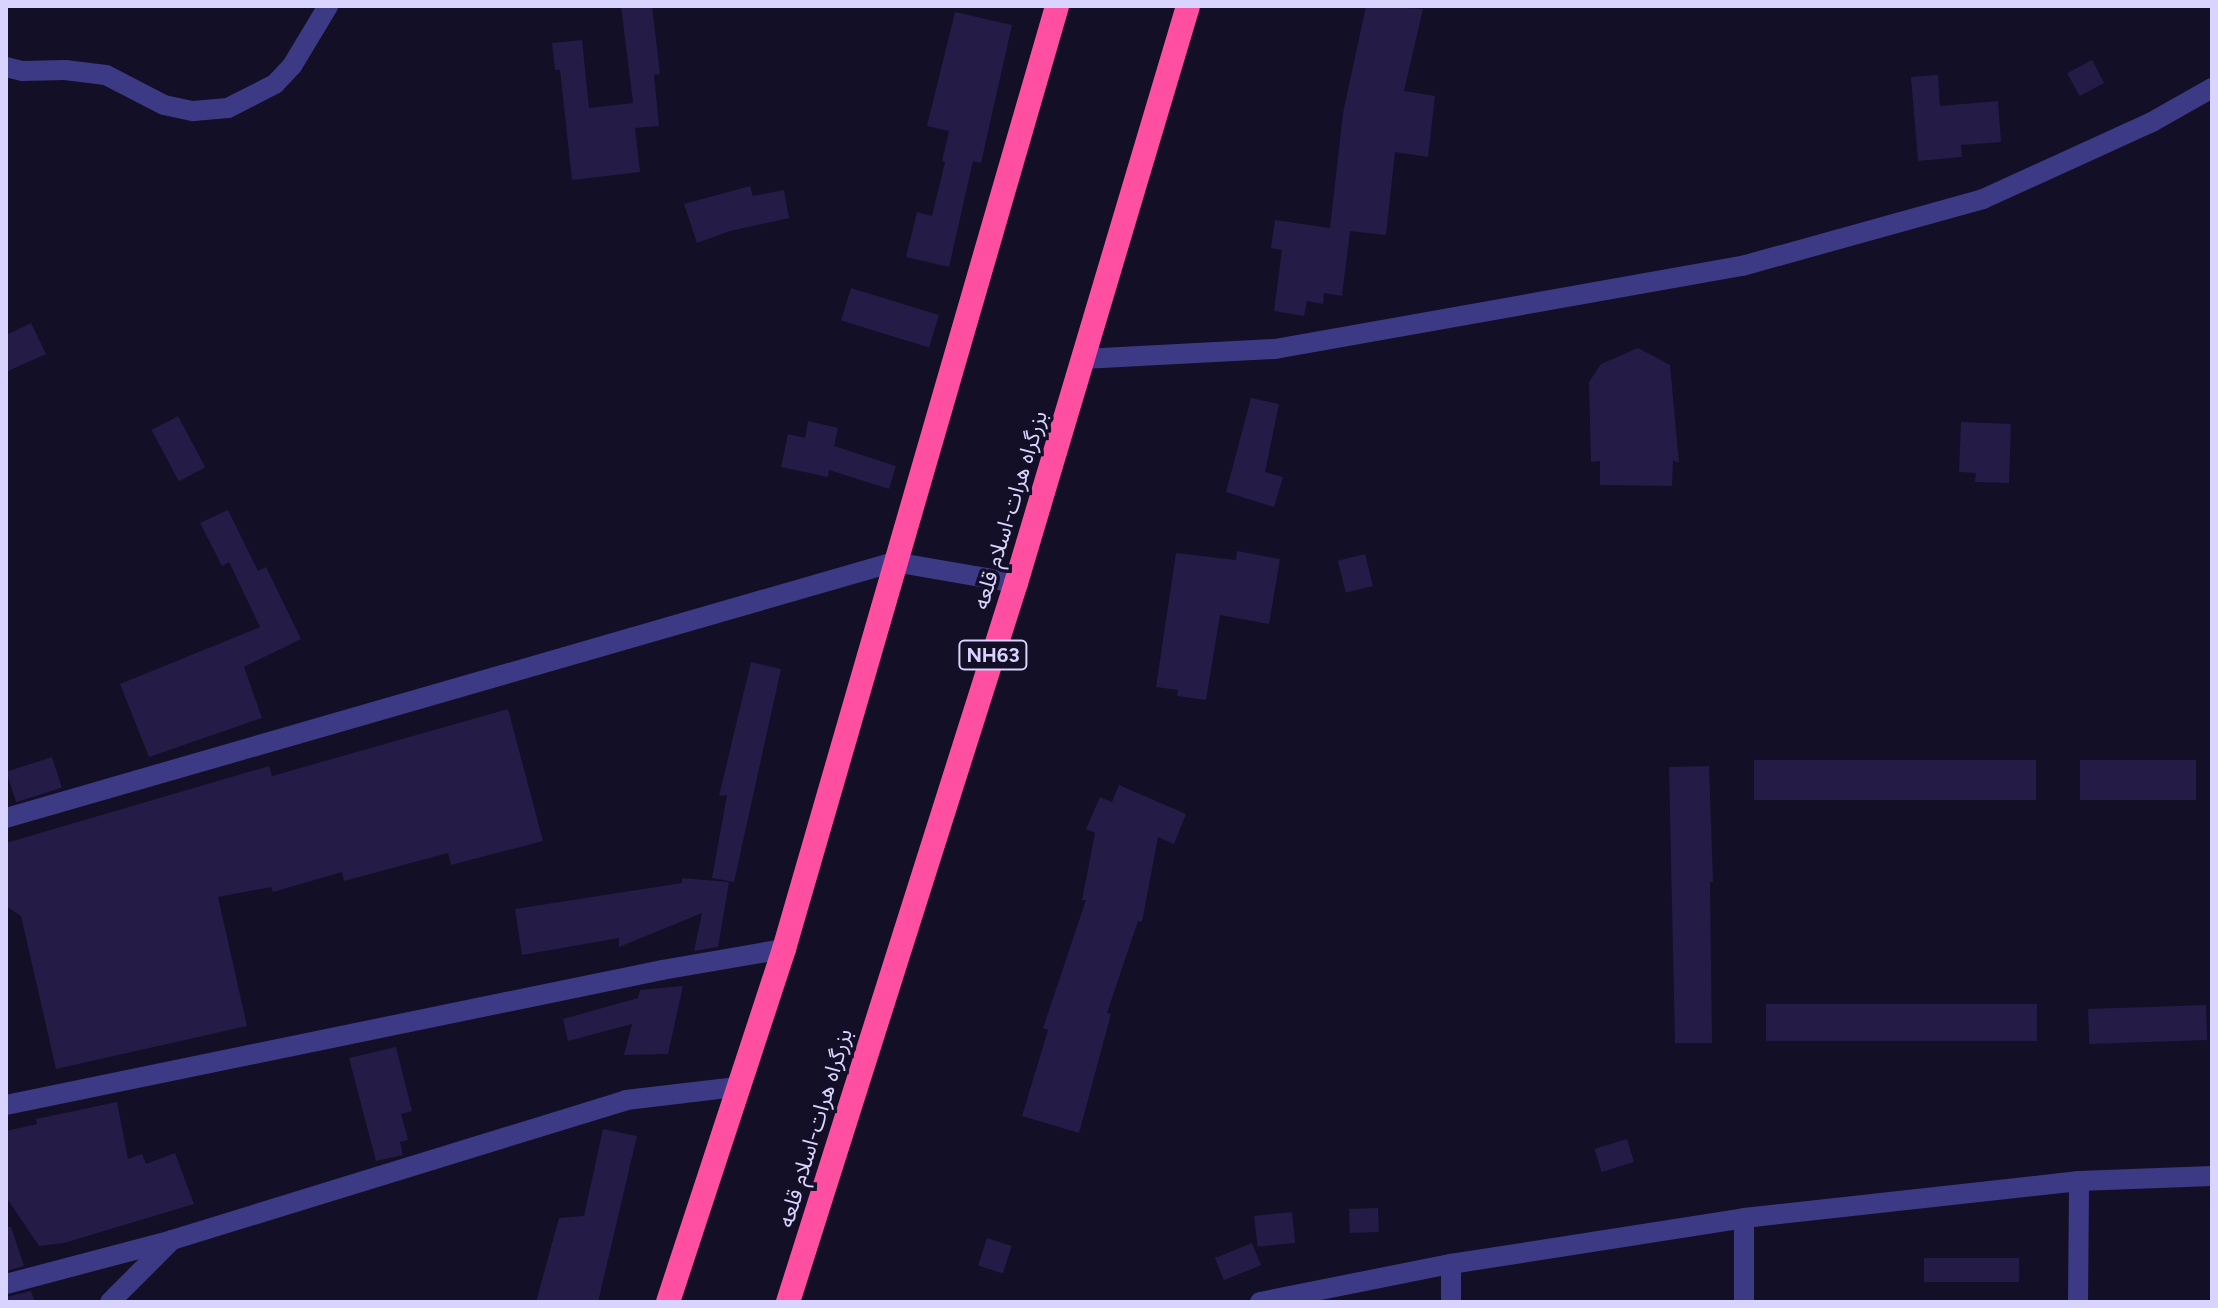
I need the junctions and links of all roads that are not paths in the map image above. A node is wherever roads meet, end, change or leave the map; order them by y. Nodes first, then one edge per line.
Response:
1 (328, 6) edge
2 (1057, 6) edge
3 (1188, 6) edge
4 (6, 67) edge
5 (2212, 88) edge
6 (1083, 359) junction
7 (894, 562) junction
8 (1016, 583) junction
9 (6, 818) edge
10 (784, 949) junction
11 (737, 1087) junction
12 (6, 1105) edge
13 (2212, 1176) edge
14 (2079, 1181) junction
15 (1744, 1218) junction
16 (172, 1240) junction
17 (1451, 1264) junction
18 (6, 1284) edge
19 (110, 1302) edge
20 (668, 1302) edge
21 (788, 1302) edge
22 (1260, 1302) edge
23 (1451, 1302) edge
24 (1744, 1302) edge
25 (2078, 1302) edge

1 - 4 street
2 - 7 highway
3 - 6 highway, بزرگراه هرات-اسلام قلعه / NH63
5 - 6 street
6 - 8 highway, بزرگراه هرات-اسلام قلعه / NH63
7 - 8 street
7 - 9 street
7 - 10 highway
8 - 21 highway, بزرگراه هرات-اسلام قلعه / NH63
10 - 11 highway
10 - 12 street
11 - 16 street
11 - 20 highway
13 - 14 street
14 - 15 street
14 - 25 street
15 - 17 street
15 - 24 street
16 - 18 street
16 - 19 street
17 - 22 street
17 - 23 street

